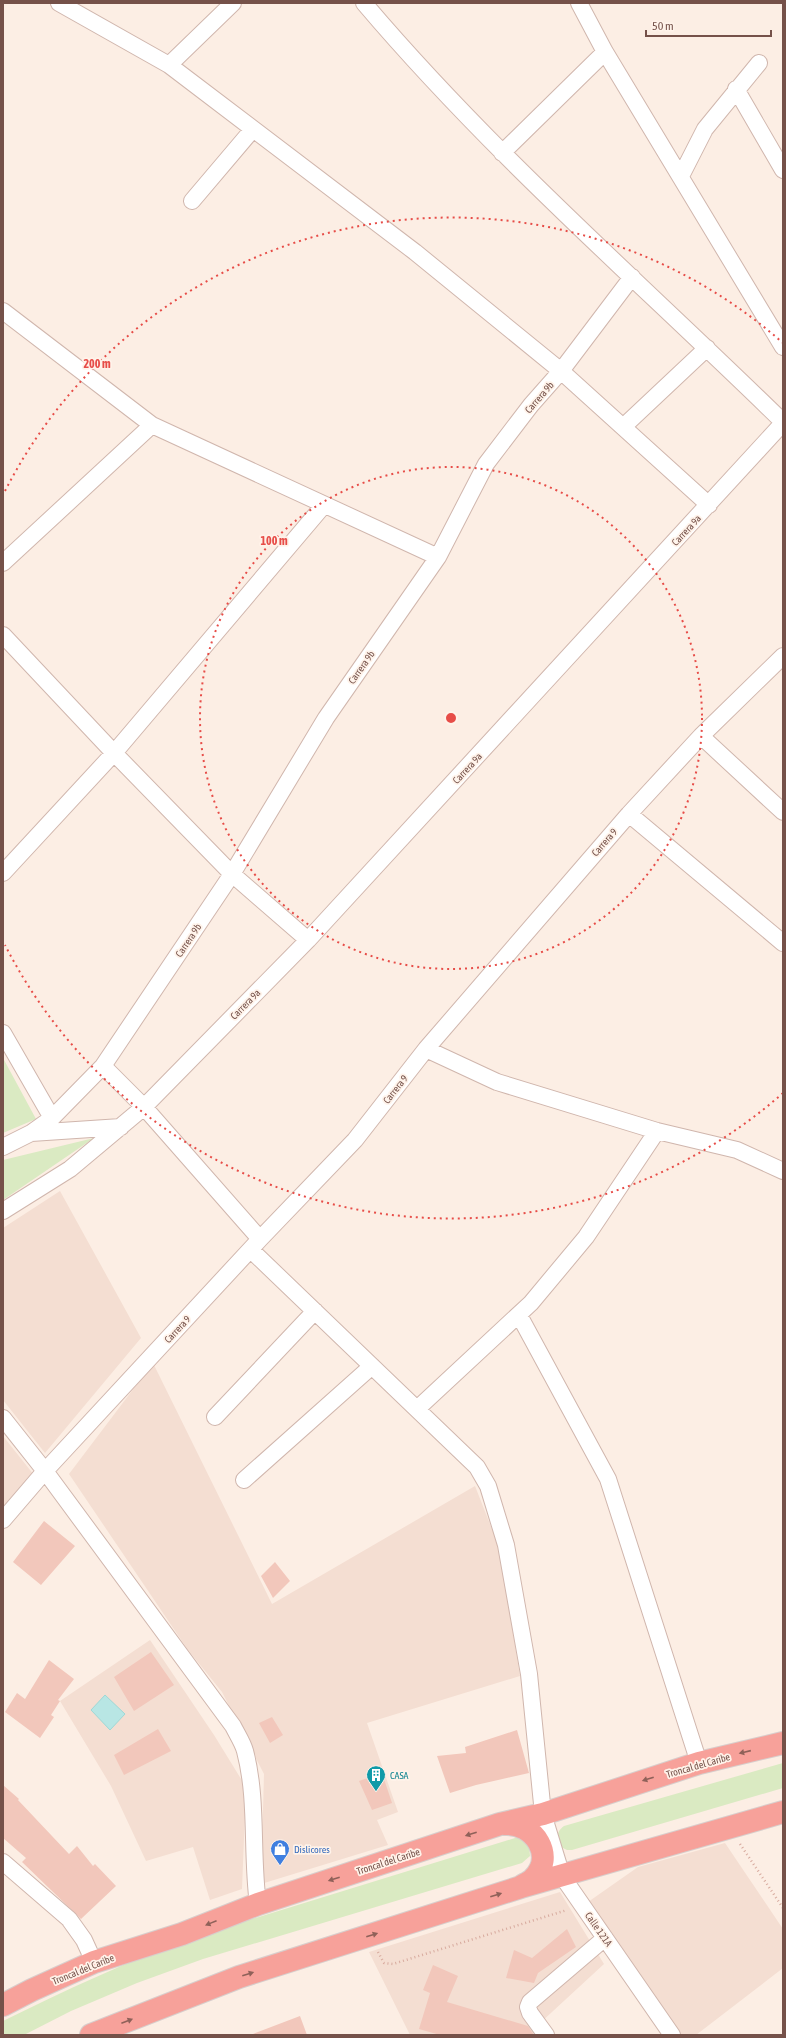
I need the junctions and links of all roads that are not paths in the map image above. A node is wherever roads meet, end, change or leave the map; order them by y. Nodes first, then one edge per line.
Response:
1 (59, 3) edge
2 (233, 3) edge
3 (364, 3) edge
4 (580, 3) edge
5 (605, 52) junction
6 (759, 63) dead end
7 (169, 65) junction
8 (736, 89) junction
9 (253, 129) junction
10 (502, 153) junction
11 (783, 170) edge
12 (681, 176) junction
13 (192, 201) dead end
14 (632, 277) junction
15 (3, 311) edge
16 (783, 347) edge
17 (708, 348) junction
18 (561, 371) junction
19 (783, 422) edge
20 (152, 425) junction
21 (623, 427) junction
22 (324, 505) junction
23 (709, 505) junction
24 (438, 557) junction
25 (3, 563) edge
26 (3, 635) edge
27 (782, 657) edge
28 (701, 736) junction
29 (114, 753) junction
30 (783, 812) edge
31 (629, 814) junction
32 (3, 874) edge
33 (232, 874) junction
34 (308, 940) junction
35 (783, 943) edge
36 (3, 1033) edge
37 (426, 1049) junction
38 (103, 1066) junction
39 (144, 1107) junction
40 (52, 1118) junction
41 (121, 1126) junction
42 (657, 1131) junction
43 (31, 1133) junction
44 (3, 1147) edge
45 (783, 1171) edge
46 (3, 1211) edge
47 (256, 1244) junction
48 (314, 1311) junction
49 (519, 1315) junction
50 (372, 1366) junction
51 (417, 1409) junction
52 (214, 1417) dead end
53 (3, 1418) edge
54 (45, 1471) junction
55 (244, 1480) dead end
56 (3, 1520) edge
57 (783, 1743) edge
58 (698, 1763) junction
59 (783, 1812) edge
60 (543, 1814) junction
61 (500, 1824) junction
62 (3, 1862) edge
63 (562, 1876) junction
64 (521, 1887) junction
65 (258, 1904) junction
66 (605, 1938) junction
67 (94, 1962) junction
68 (3, 2005) edge
69 (91, 2035) edge
70 (546, 2035) edge
71 (672, 2035) edge

1 - 7 street
2 - 7 street
3 - 10 street
4 - 5 street
5 - 10 street
5 - 12 street
6 - 8 street
7 - 9 street
8 - 11 street
8 - 12 street
9 - 13 street
9 - 18 street
10 - 14 street
12 - 16 street
14 - 17 street
14 - 18 street, Carrera 9b
15 - 20 street
17 - 19 street
17 - 21 street
18 - 21 street
18 - 24 street, Carrera 9b
19 - 23 street, Carrera 9a
20 - 22 street
20 - 25 street
21 - 23 street
22 - 24 street
22 - 29 street
23 - 34 street, Carrera 9a
24 - 33 street, Carrera 9b
26 - 29 street
27 - 28 street, Carrera 9
28 - 30 street
28 - 31 street, Carrera 9
29 - 32 street
29 - 33 street
31 - 35 street
31 - 37 street, Carrera 9
33 - 34 street
33 - 38 street, Carrera 9b
34 - 39 street, Carrera 9a
36 - 40 street
37 - 42 street
37 - 47 street, Carrera 9
38 - 39 street, Calle 121A
38 - 40 street, Carrera 9b
39 - 41 street, Carrera 9a
39 - 47 street, Calle 121A
40 - 43 street, Carrera 9b
41 - 43 street
41 - 46 street, Carrera 9a
42 - 45 street
42 - 49 street
43 - 44 street
47 - 48 street, Calle 121A
47 - 54 street, Carrera 9
48 - 50 street, Calle 121A
48 - 52 street
49 - 51 street
49 - 58 street
50 - 51 street, Calle 121A
50 - 55 street
51 - 60 street, Calle 121A
53 - 54 street
54 - 56 street, Carrera 9
54 - 65 street
57 -> 58 highway, Troncal del Caribe
58 -> 60 highway, Troncal del Caribe
59 - 63 highway
60 - 61 highway, Troncal del Caribe
60 - 63 street, Calle 121A
61 - 64 highway
61 -> 65 highway, Troncal del Caribe
62 - 67 street
63 - 64 highway
63 - 66 street, Calle 121A
69 -> 64 highway
65 -> 67 highway, Troncal del Caribe
66 - 70 street
66 - 71 street, Calle 121A
67 - 68 highway, Troncal del Caribe

